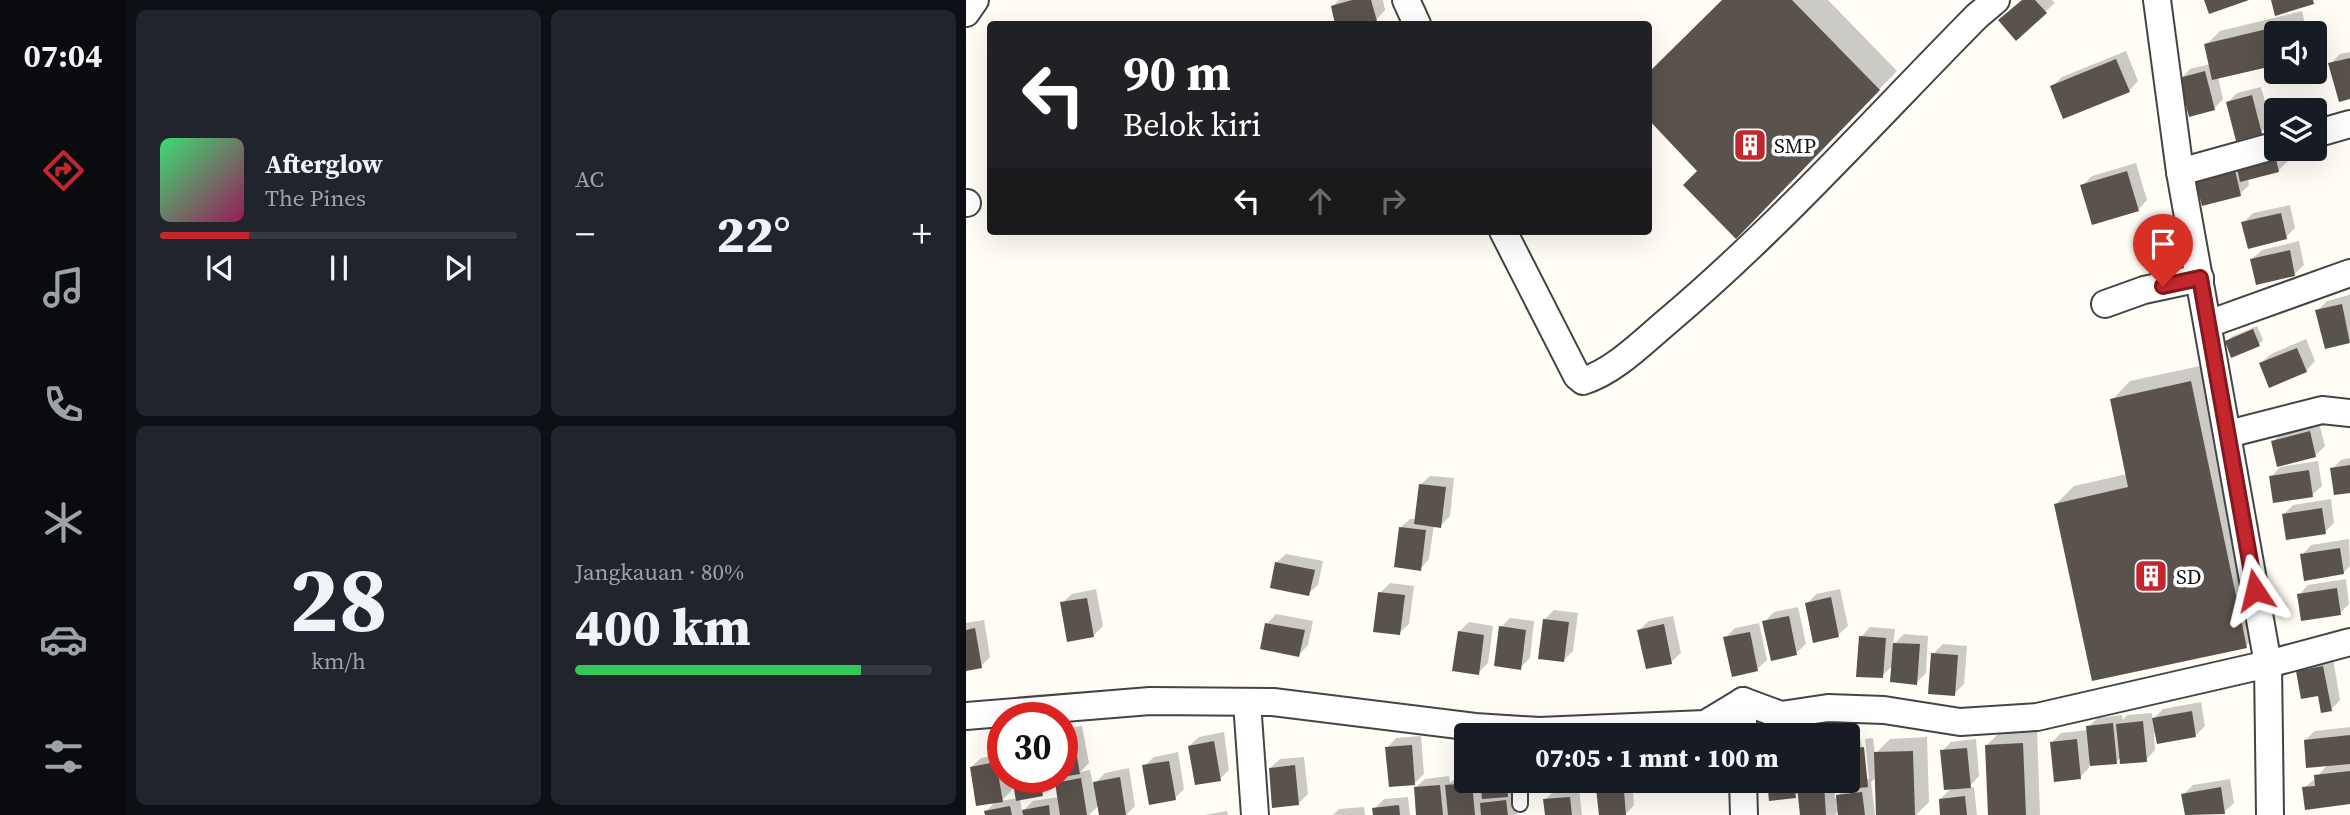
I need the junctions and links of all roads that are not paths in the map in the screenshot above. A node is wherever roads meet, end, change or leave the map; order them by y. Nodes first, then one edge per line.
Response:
1 (975, 0) edge
2 (1406, 0) edge
3 (1996, 0) edge
4 (2157, 0) edge
5 (966, 13) edge
6 (1416, 21) edge
7 (2350, 124) edge
8 (2327, 131) edge
9 (2264, 149) edge
10 (2180, 172) junction
11 (1505, 235) edge
12 (2350, 273) edge
13 (2200, 278) junction
14 (2105, 304) dead end
15 (2208, 324) junction
16 (2350, 412) edge
17 (2228, 434) junction
18 (2350, 642) edge
19 (2268, 664) junction
20 (1743, 701) junction
21 (1247, 702) junction
22 (966, 716) edge
23 (1707, 723) edge
24 (1743, 723) edge
25 (1454, 724) edge
26 (1520, 793) edge
27 (1743, 793) edge
28 (1520, 804) dead end
29 (1255, 815) edge
30 (1744, 815) edge
31 (2270, 815) edge

1 - 5 street
2 - 6 street
3 - 11 street
4 - 10 street
7 - 8 street
9 - 10 street
10 - 13 street
12 - 15 street
13 - 14 street
13 - 15 street
15 - 17 street
16 - 17 street
17 - 19 street
18 - 19 street
19 - 20 street
19 - 31 street
20 - 23 street
20 - 24 street
21 - 22 street
21 - 25 street
21 - 29 street
26 - 28 lane
27 - 30 street

